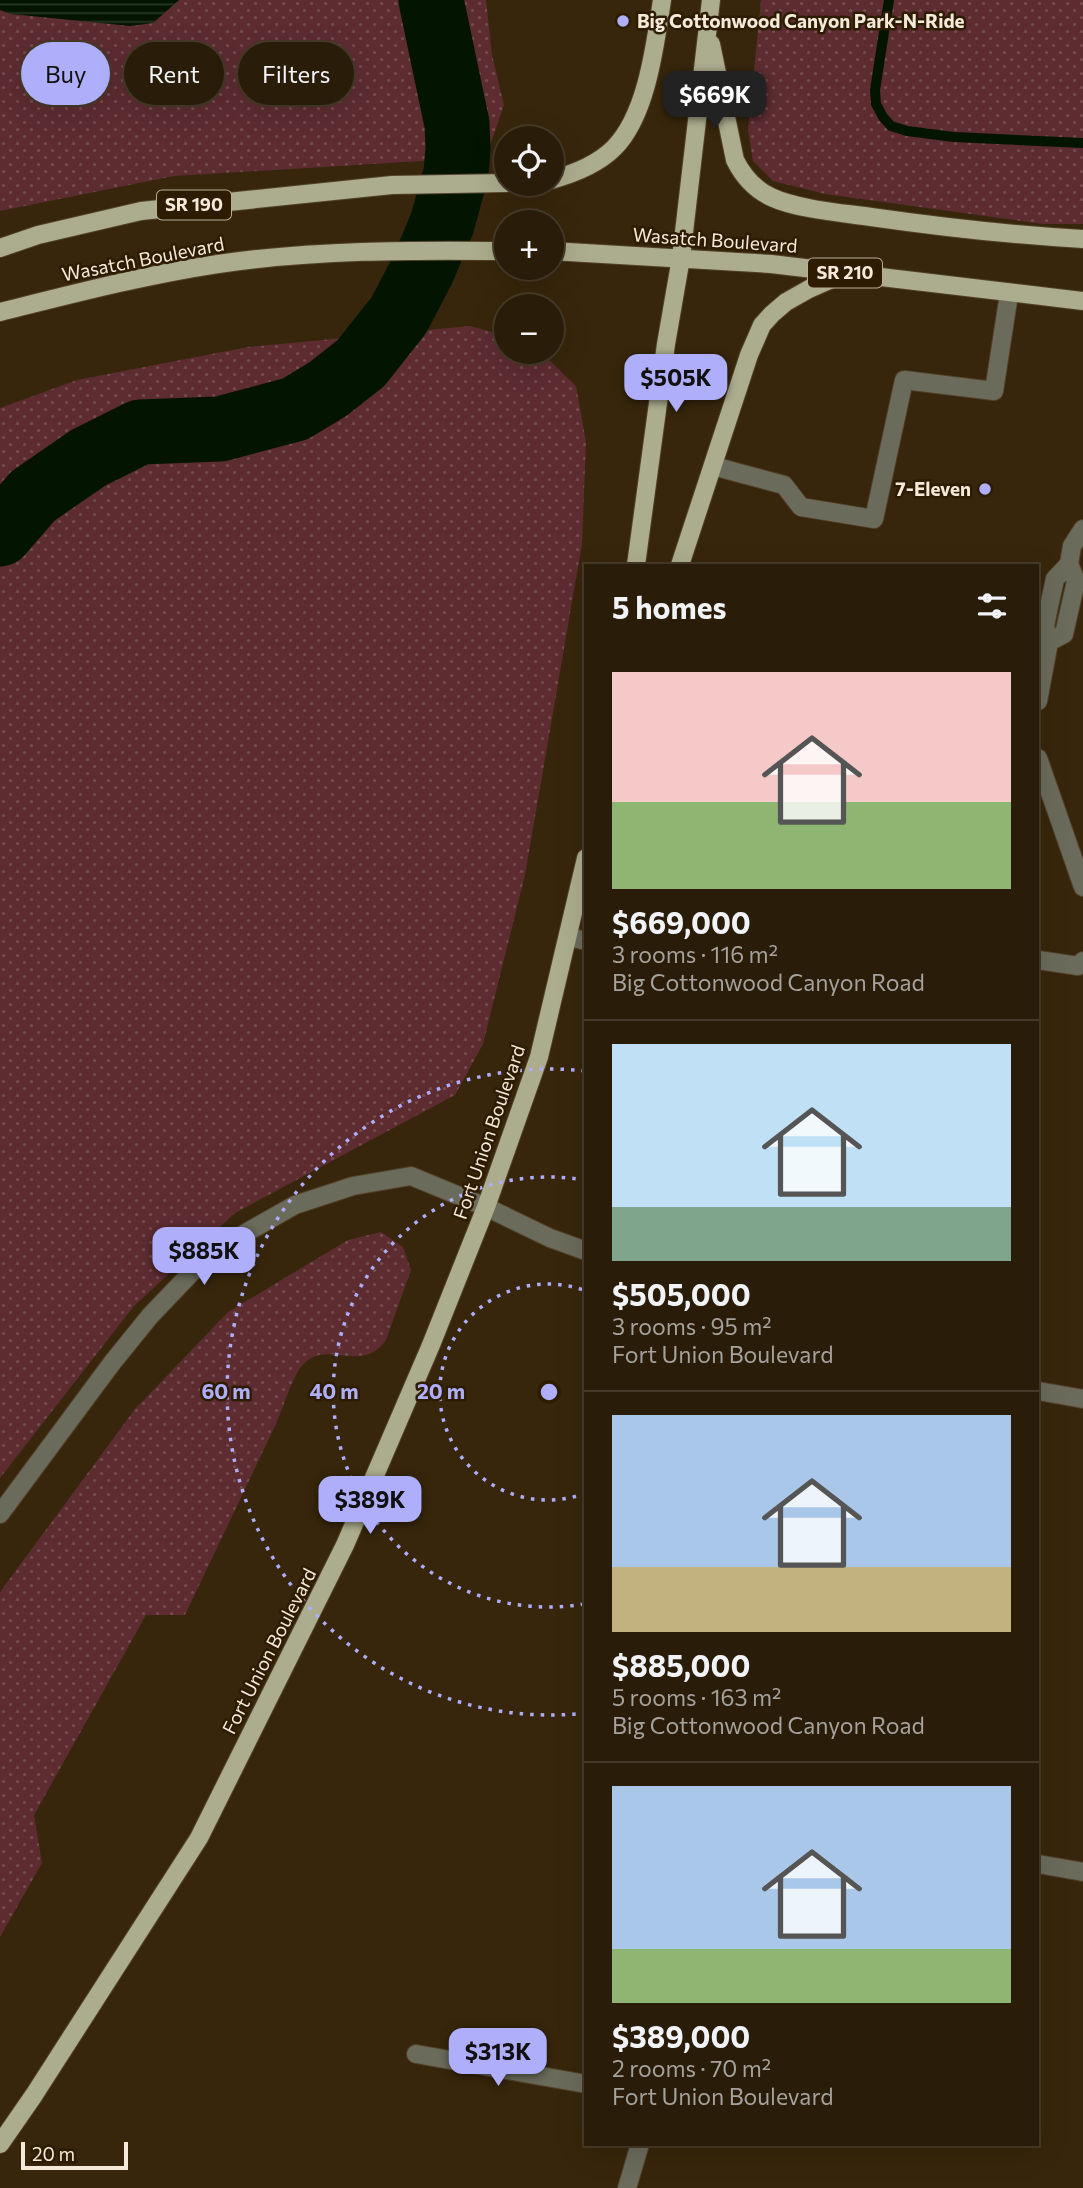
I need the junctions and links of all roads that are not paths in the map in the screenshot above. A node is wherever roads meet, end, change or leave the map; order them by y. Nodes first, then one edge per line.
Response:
1 (662, 0) edge
2 (711, 0) edge
3 (708, 27) junction
4 (564, 175) edge
5 (494, 183) edge
6 (1083, 239) edge
7 (0, 248) edge
8 (494, 251) edge
9 (564, 252) edge
10 (681, 258) junction
11 (845, 273) junction
12 (1009, 294) junction
13 (1083, 301) edge
14 (0, 312) edge
15 (713, 466) junction
16 (1083, 528) edge
17 (636, 564) edge
18 (680, 564) edge
19 (1039, 696) edge
20 (1039, 761) edge
21 (584, 878) edge
22 (1083, 887) edge
23 (578, 939) edge
24 (1039, 960) edge
25 (1083, 961) edge
26 (486, 1207) junction
27 (584, 1250) edge
28 (1039, 1391) edge
29 (1083, 1399) edge
30 (0, 1514) edge
31 (1039, 1864) edge
32 (1083, 1872) edge
33 (416, 2054) dead end
34 (584, 2084) edge
35 (0, 2144) edge
36 (639, 2146) edge
37 (627, 2188) edge

1 - 4 main road
2 - 3 main road
3 - 6 main road
3 - 10 main road
5 - 7 main road, SR 190
8 - 14 main road, Wasatch Boulevard
9 - 10 main road, Wasatch Boulevard
10 - 11 main road, Wasatch Boulevard / SR 210
10 - 17 main road
11 - 12 main road, Wasatch Boulevard / SR 210
11 - 15 main road
12 - 13 main road, Wasatch Boulevard / SR 210
12 - 15 street
15 - 18 main road
16 - 19 street
20 - 22 street
21 - 23 main road, Fort Union Boulevard
23 - 26 main road, Fort Union Boulevard
24 - 25 street
26 - 27 street
26 - 30 street
26 - 35 main road, Fort Union Boulevard
28 - 29 street
31 - 32 street
33 - 34 street
36 - 37 street

